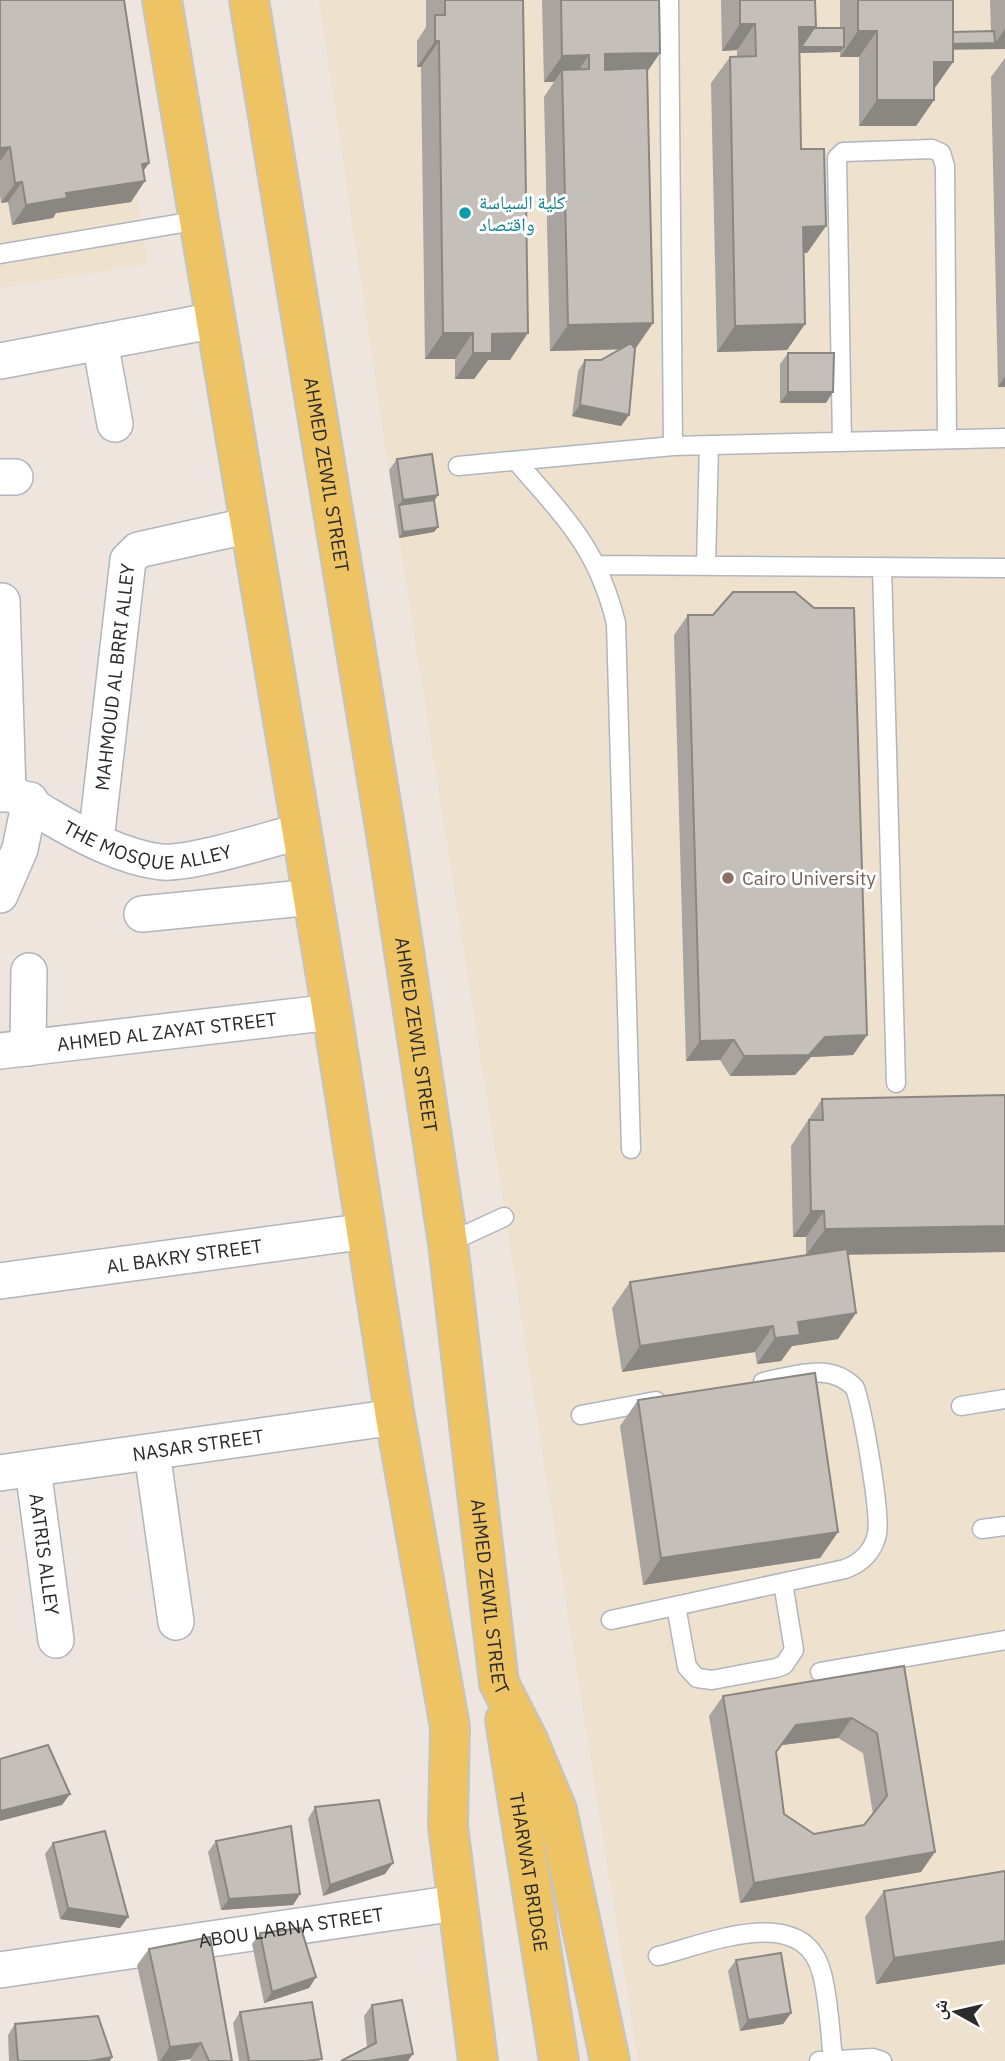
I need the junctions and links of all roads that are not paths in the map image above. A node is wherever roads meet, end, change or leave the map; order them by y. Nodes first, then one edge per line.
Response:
1 (162, 0) edge
2 (249, 0) edge
3 (669, 0) edge
4 (201, 220) junction
5 (0, 254) edge
6 (216, 320) junction
7 (100, 342) junction
8 (0, 361) edge
9 (115, 424) dead end
10 (1005, 438) edge
11 (947, 439) junction
12 (842, 442) junction
13 (709, 445) junction
14 (673, 446) junction
15 (517, 462) junction
16 (458, 466) dead end
17 (250, 524) junction
18 (598, 565) junction
19 (706, 565) junction
20 (883, 567) junction
21 (1005, 568) edge
22 (2, 601) dead end
23 (12, 796) edge
24 (302, 831) junction
25 (96, 840) junction
26 (0, 895) edge
27 (313, 897) junction
28 (142, 914) dead end
29 (29, 971) dead end
30 (332, 1012) junction
31 (14, 1050) edge
32 (896, 1083) dead end
33 (631, 1149) dead end
34 (504, 1217) dead end
35 (367, 1231) junction
36 (448, 1243) junction
37 (0, 1281) edge
38 (751, 1384) edge
39 (672, 1398) edge
40 (1005, 1399) edge
41 (961, 1406) dead end
42 (580, 1415) dead end
43 (395, 1417) junction
44 (152, 1452) junction
45 (17, 1471) edge
46 (1005, 1526) edge
47 (982, 1529) dead end
48 (783, 1583) junction
49 (676, 1606) junction
50 (611, 1620) dead end
51 (176, 1622) dead end
52 (56, 1640) dead end
53 (1005, 1640) edge
54 (820, 1672) dead end
55 (499, 1683) junction
56 (450, 1727) junction
57 (456, 1903) junction
58 (659, 1956) dead end
59 (0, 1970) edge
60 (826, 2060) edge
61 (478, 2061) edge
62 (505, 2061) edge
63 (559, 2061) edge
64 (610, 2061) edge
65 (882, 2061) edge

1 - 4 main road
2 - 36 main road, AHMED ZEWIL STREET
3 - 14 lane
4 - 5 lane
4 - 6 main road
6 - 7 street
6 - 17 main road
7 - 8 street
7 - 9 street
10 - 11 lane
11 - 12 lane
11 - 12 lane
12 - 13 lane
13 - 14 lane
13 - 19 lane
14 - 15 lane
15 - 16 lane
15 - 18 lane
17 - 24 main road
17 - 25 street, MAHMOUD AL BRRI ALLEY
18 - 19 lane
18 - 33 lane
19 - 20 lane
20 - 21 lane
20 - 32 lane
22 - 23 street
23 - 25 street, THE MOSQUE ALLEY
23 - 26 street
24 - 25 street, THE MOSQUE ALLEY
24 - 27 main road
27 - 28 street
27 - 30 main road
29 - 31 street
30 - 31 street, AHMED AL ZAYAT STREET
30 - 35 main road
34 - 36 lane
35 - 37 street, AL BAKRY STREET
35 - 43 main road
36 - 55 main road, AHMED ZEWIL STREET
38 - 48 lane
39 - 42 lane
40 - 41 lane
43 - 44 street, NASAR STREET
43 - 56 main road
44 - 45 street, NASAR STREET
44 - 51 street
45 - 52 street, AATRIS ALLEY
46 - 47 lane
48 - 49 lane
48 - 49 lane
49 - 50 lane
53 - 54 lane
55 - 63 main road, THARWAT BRIDGE
55 - 64 main road, AHMED ZEWIL STREET
56 - 57 main road
56 - 62 main road
57 - 59 street, ABOU LABNA STREET
57 - 61 main road
58 - 60 lane
60 - 65 lane

